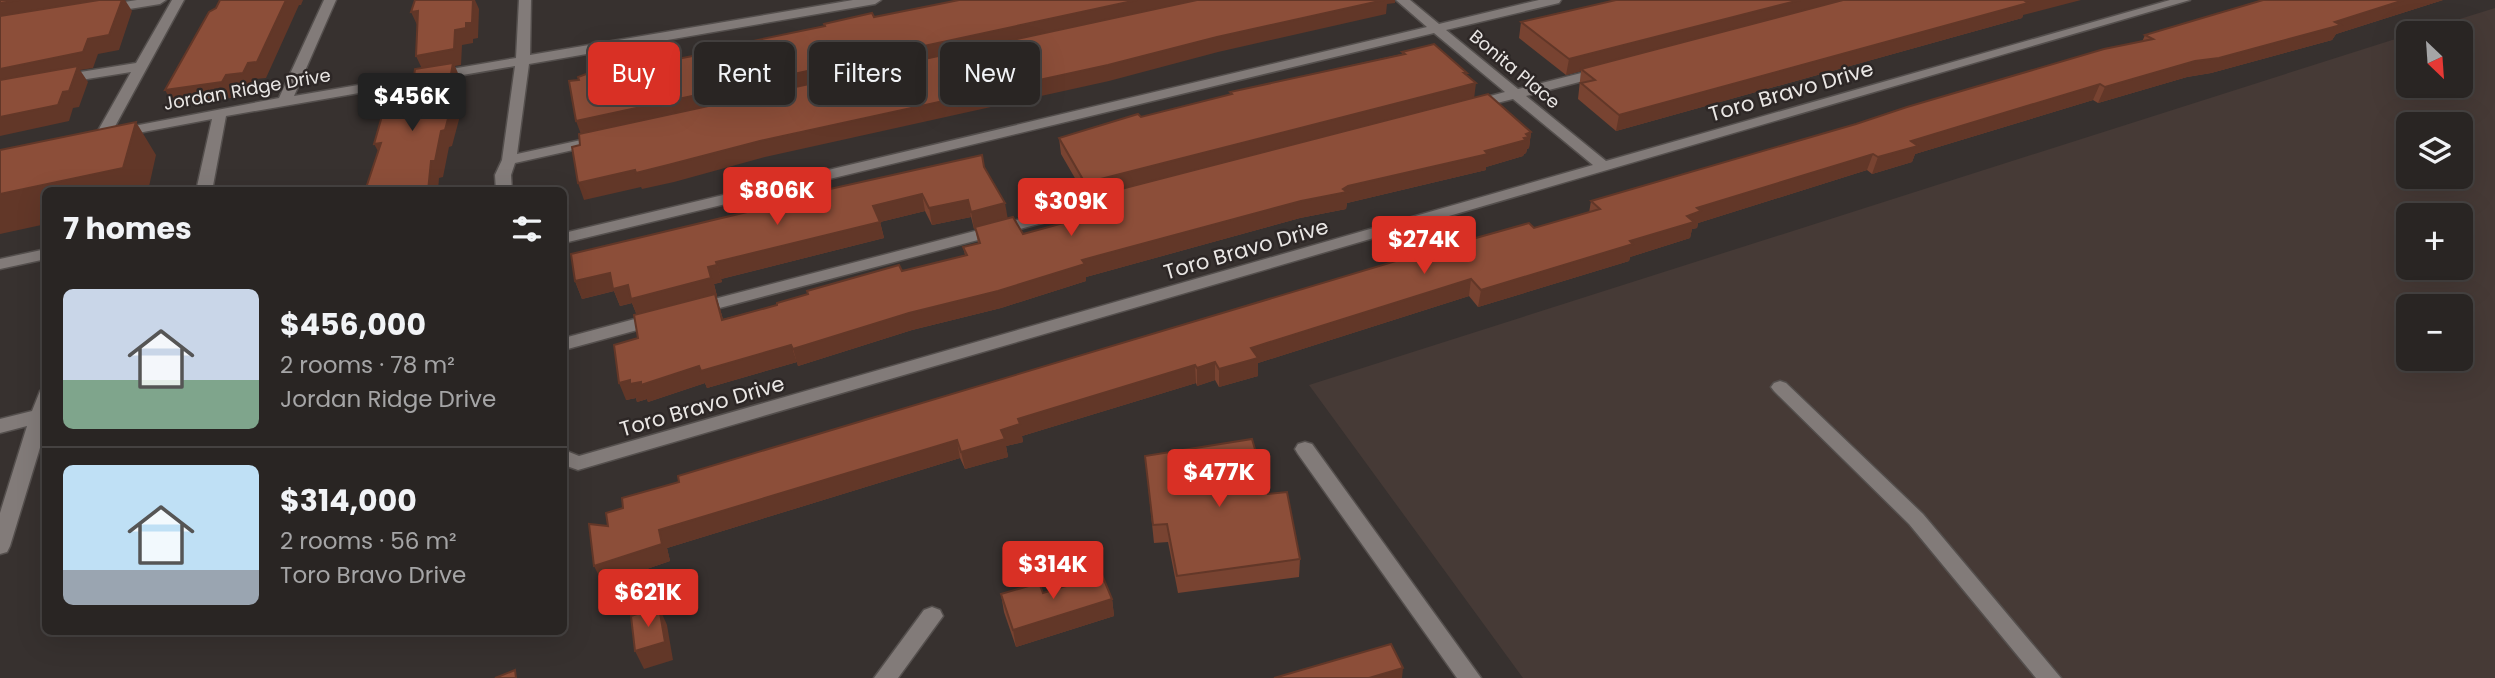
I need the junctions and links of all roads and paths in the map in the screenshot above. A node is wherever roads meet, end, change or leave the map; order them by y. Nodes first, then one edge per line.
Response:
1 (160, 0) edge
2 (178, 0) edge
3 (330, 0) edge
4 (525, 0) edge
5 (875, 0) edge
6 (1402, 0) edge
7 (1555, 0) edge
8 (2175, 1) edge
9 (93, 11) edge
10 (1437, 29) junction
11 (523, 61) junction
12 (142, 66) junction
13 (1610, 70) edge
14 (47, 82) edge
15 (1516, 94) junction
16 (285, 101) junction
17 (1462, 108) edge
18 (220, 113) junction
19 (617, 136) edge
20 (509, 160) junction
21 (1604, 167) junction
22 (206, 187) edge
23 (504, 187) edge
24 (1127, 196) edge
25 (567, 237) edge
26 (42, 255) edge
27 (0, 264) edge
28 (567, 343) edge
29 (1780, 387) dead end
30 (42, 407) edge
31 (39, 416) junction
32 (0, 426) edge
33 (1305, 449) dead end
34 (567, 458) edge
35 (0, 546) edge
36 (932, 616) dead end
37 (885, 678) edge
38 (1469, 678) edge
39 (2050, 678) edge

1 - 9 street
2 - 12 street
3 - 16 street
4 - 11 street
5 - 11 street, Jordan Ridge Drive
6 - 10 street, Bonita Place
7 - 10 street
8 - 21 street, Toro Bravo Drive
10 - 15 street, Bonita Place
10 - 25 street
11 - 16 street, Jordan Ridge Drive
11 - 20 street
12 - 14 street
12 - 18 street, Jordan Ridge Drive
13 - 15 street
15 - 17 street
15 - 21 street, Bonita Place
16 - 18 street, Jordan Ridge Drive
18 - 22 street
19 - 20 street
20 - 23 street
21 - 34 street, Toro Bravo Drive
24 - 28 street
26 - 27 street
29 - 39 street
30 - 31 street
31 - 32 street
31 - 35 street
33 - 38 street
36 - 37 street

